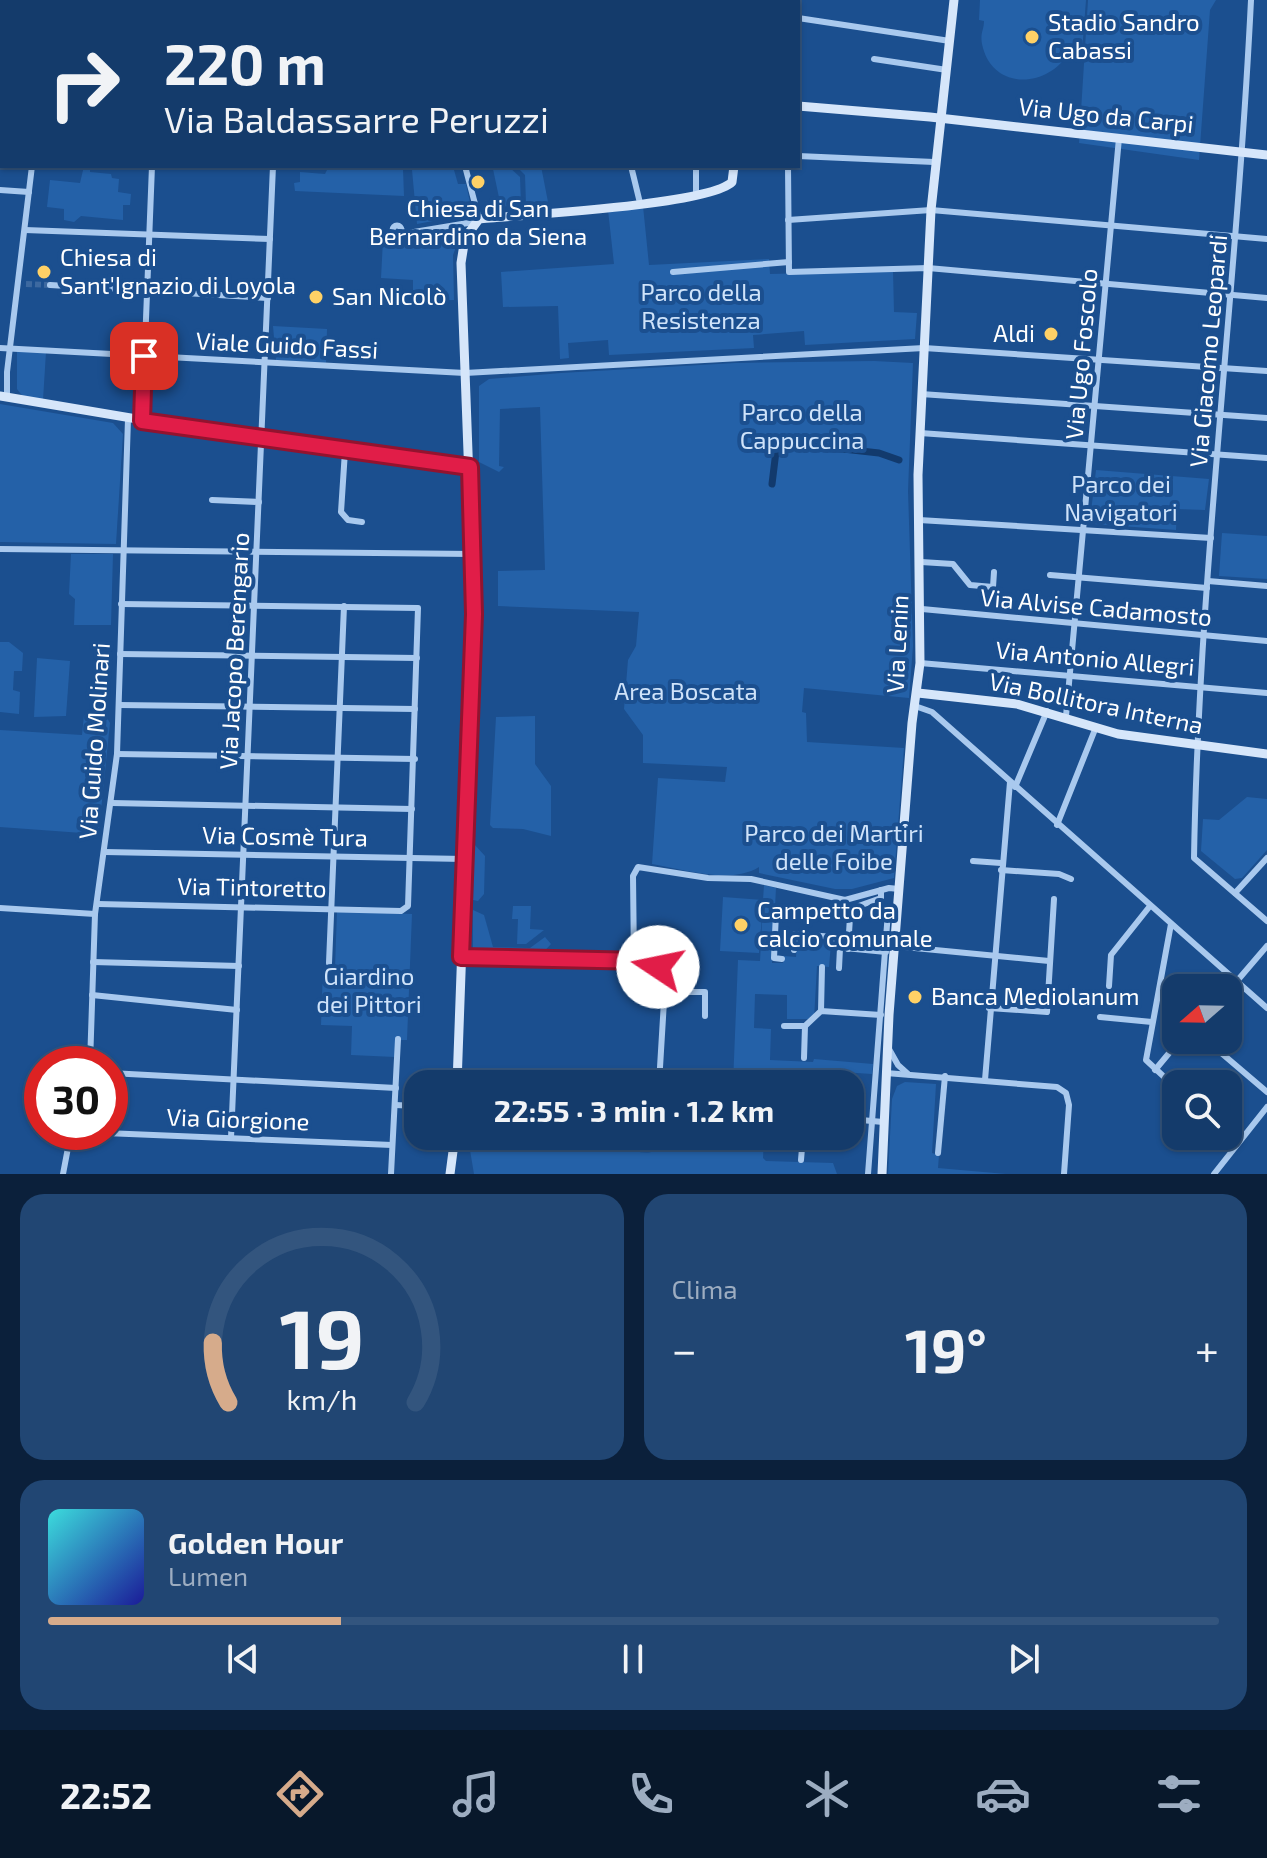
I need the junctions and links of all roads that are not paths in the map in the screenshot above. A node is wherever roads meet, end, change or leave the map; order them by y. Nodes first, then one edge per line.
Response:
1 (954, 0) edge
2 (1251, 0) edge
3 (800, 18) edge
4 (950, 41) junction
5 (874, 59) dead end
6 (947, 70) junction
7 (800, 106) edge
8 (941, 118) junction
9 (1119, 138) junction
10 (1243, 151) junction
11 (1267, 155) edge
12 (800, 156) edge
13 (934, 162) junction
14 (32, 168) edge
15 (152, 168) edge
16 (273, 168) edge
17 (465, 168) edge
18 (631, 168) edge
19 (696, 168) edge
20 (734, 168) edge
21 (788, 168) edge
22 (0, 190) edge
23 (29, 192) junction
24 (696, 195) junction
25 (640, 203) junction
26 (931, 210) junction
27 (477, 220) junction
28 (788, 220) junction
29 (1111, 225) junction
30 (25, 230) junction
31 (402, 231) dead end
32 (149, 234) junction
33 (1237, 237) junction
34 (270, 239) junction
35 (1267, 239) edge
36 (789, 262) junction
37 (928, 268) junction
38 (673, 272) dead end
39 (1106, 283) junction
40 (50, 285) tunnel mouth
41 (146, 291) junction
42 (1231, 295) junction
43 (268, 298) junction
44 (1267, 298) edge
45 (0, 348) edge
46 (924, 348) junction
47 (11, 349) junction
48 (144, 356) junction
49 (1099, 361) junction
50 (9, 362) junction
51 (266, 364) junction
52 (1225, 368) junction
53 (1267, 371) edge
54 (7, 372) junction
55 (465, 373) junction
56 (10, 382) junction
57 (0, 383) edge
58 (921, 394) junction
59 (4, 396) edge
60 (19, 400) junction
61 (1095, 406) junction
62 (1221, 415) junction
63 (1267, 418) edge
64 (128, 419) junction
65 (142, 421) junction
66 (920, 433) junction
67 (262, 440) junction
68 (1091, 445) junction
69 (345, 451) junction
70 (1219, 454) junction
71 (1267, 458) edge
72 (470, 467) junction
73 (212, 500) dead end
74 (259, 502) junction
75 (919, 520) junction
76 (362, 522) dead end
77 (1084, 529) junction
78 (1211, 538) junction
79 (123, 548) junction
80 (0, 549) edge
81 (257, 553) junction
82 (473, 554) junction
83 (921, 562) junction
84 (994, 572) dead end
85 (1050, 575) dead end
86 (1080, 578) junction
87 (1208, 585) junction
88 (1267, 586) edge
89 (121, 604) junction
90 (255, 605) junction
91 (344, 606) junction
92 (922, 609) junction
93 (1075, 625) junction
94 (1203, 636) junction
95 (1267, 641) edge
96 (120, 654) junction
97 (253, 656) junction
98 (342, 657) junction
99 (417, 658) junction
100 (920, 663) junction
101 (1070, 675) junction
102 (1199, 686) junction
103 (918, 693) junction
104 (1267, 693) edge
105 (119, 705) junction
106 (915, 706) junction
107 (250, 708) junction
108 (340, 708) junction
109 (415, 709) junction
110 (1047, 711) junction
111 (1066, 716) junction
112 (1096, 727) junction
113 (1196, 746) junction
114 (117, 754) junction
115 (1267, 754) edge
116 (248, 757) junction
117 (337, 759) junction
118 (415, 759) junction
119 (1012, 785) junction
120 (112, 803) junction
121 (246, 806) junction
122 (335, 807) junction
123 (412, 809) junction
124 (1057, 825) junction
125 (105, 852) junction
126 (244, 853) junction
127 (333, 856) junction
128 (409, 858) junction
129 (1267, 858) edge
130 (464, 859) junction
131 (973, 861) dead end
132 (1001, 866) junction
133 (1071, 879) dead end
134 (899, 889) junction
135 (881, 890) junction
136 (1235, 893) junction
137 (1054, 899) dead end
138 (98, 904) junction
139 (242, 906) junction
140 (1150, 906) junction
141 (331, 907) junction
142 (0, 908) edge
143 (95, 914) junction
144 (850, 917) junction
145 (1267, 921) edge
146 (1171, 924) junction
147 (1267, 946) edge
148 (844, 948) junction
149 (794, 950) dead end
150 (891, 950) junction
151 (993, 956) junction
152 (461, 957) junction
153 (782, 959) dead end
154 (1049, 961) junction
155 (93, 962) junction
156 (636, 962) junction
157 (329, 963) dead end
158 (239, 966) junction
159 (822, 967) dead end
160 (839, 968) dead end
161 (1229, 974) edge
162 (1242, 975) edge
163 (1109, 986) dead end
164 (1242, 986) edge
165 (667, 992) junction
166 (92, 995) junction
167 (989, 1008) junction
168 (1267, 1008) edge
169 (237, 1010) junction
170 (821, 1011) junction
171 (884, 1015) junction
172 (705, 1016) dead end
173 (1100, 1017) dead end
174 (1152, 1022) junction
175 (784, 1026) dead end
176 (805, 1026) junction
177 (398, 1039) dead end
178 (887, 1043) junction
179 (91, 1046) edge
180 (1168, 1054) edge
181 (1222, 1054) edge
182 (804, 1058) dead end
183 (457, 1070) edge
184 (660, 1070) edge
185 (1155, 1070) junction
186 (886, 1073) junction
187 (128, 1074) edge
188 (908, 1074) junction
189 (945, 1076) junction
190 (1162, 1076) edge
191 (234, 1080) junction
192 (985, 1080) junction
193 (396, 1088) junction
194 (1267, 1092) edge
195 (395, 1105) junction
196 (404, 1105) edge
197 (1267, 1107) edge
198 (864, 1120) edge
199 (871, 1121) junction
200 (883, 1122) junction
201 (128, 1134) edge
202 (231, 1138) junction
203 (1242, 1138) edge
204 (392, 1145) junction
205 (68, 1150) edge
206 (802, 1150) edge
207 (1233, 1150) edge
208 (938, 1153) dead end
209 (801, 1160) dead end
210 (64, 1172) edge
211 (391, 1174) edge
212 (450, 1174) edge
213 (457, 1174) edge
214 (868, 1174) edge
215 (882, 1174) edge
216 (1064, 1174) edge
217 (1214, 1174) edge

1 - 4 street, Via Lenin
2 - 10 street, Via Giacomo Leopardi
3 - 4 street
4 - 6 street, Via Lenin
5 - 6 street
6 - 8 street, Via Lenin
7 - 8 street, Via Ugo da Carpi
8 - 9 street, Via Ugo da Carpi
8 - 13 street, Via Lenin
9 - 10 street, Via Ugo da Carpi
9 - 29 street, Via Ugo Foscolo
10 - 11 street, Via Ugo da Carpi
10 - 33 street, Via Giacomo Leopardi
12 - 13 street
13 - 26 street, Via Lenin
14 - 23 street
15 - 32 street
16 - 34 street, Via Jacopo Berengario
17 - 27 street
18 - 25 street
19 - 24 street
20 - 24 street
21 - 28 street
22 - 23 street
23 - 30 street
24 - 25 street
25 - 27 street
26 - 28 street
26 - 29 street
26 - 37 street, Via Lenin
27 - 31 street
27 - 55 street
28 - 36 street
29 - 33 street
29 - 39 street, Via Ugo Foscolo
30 - 32 street
30 - 47 street
32 - 34 street
32 - 41 street
33 - 35 street
33 - 42 street, Via Giacomo Leopardi
34 - 43 street, Via Jacopo Berengario
36 - 37 street
36 - 38 street
37 - 39 street
37 - 46 street, Via Lenin
39 - 42 street
39 - 49 street, Via Ugo Foscolo
40 - 41 street
41 - 43 street
41 - 48 street
42 - 44 street
42 - 52 street, Via Giacomo Leopardi
43 - 51 street, Via Jacopo Berengario
45 - 47 street, Viale Guido Fassi
46 - 49 street, Viale Guido Fassi
46 - 55 street, Viale Guido Fassi
46 - 58 street, Via Lenin
47 - 48 street, Viale Guido Fassi
47 - 50 street
48 - 51 street, Viale Guido Fassi
48 - 65 street
49 - 52 street, Viale Guido Fassi
49 - 61 street, Via Ugo Foscolo
50 - 54 street
50 - 56 street
51 - 55 street, Viale Guido Fassi
51 - 67 street, Via Jacopo Berengario
52 - 53 street, Viale Guido Fassi
52 - 62 street, Via Giacomo Leopardi
54 - 57 street
54 - 59 street
55 - 72 street
56 - 59 street
56 - 60 street
58 - 61 street
58 - 66 street, Via Lenin
59 - 60 street
60 - 64 street
61 - 62 street
61 - 68 street, Via Ugo Foscolo
62 - 63 street
62 - 70 street, Via Giacomo Leopardi
64 - 65 street
64 - 79 street, Via Guido Molinari
65 - 67 street
66 - 68 street
66 - 75 street, Via Lenin
67 - 69 street
67 - 74 street, Via Jacopo Berengario
68 - 70 street
68 - 77 street, Via Ugo Foscolo
69 - 72 street
69 - 76 street
70 - 71 street
70 - 78 street, Via Giacomo Leopardi
72 - 82 street
73 - 74 street
74 - 81 street, Via Jacopo Berengario
75 - 77 street
75 - 83 street, Via Lenin
77 - 78 street
77 - 86 street, Via Ugo Foscolo
78 - 87 street, Via Giacomo Leopardi
79 - 80 street
79 - 81 street
79 - 89 street, Via Guido Molinari
81 - 82 street
81 - 90 street, Via Jacopo Berengario
82 - 130 street
83 - 84 street
83 - 92 street, Via Lenin
85 - 86 street
86 - 87 street
86 - 93 street, Via Ugo Foscolo
87 - 88 street
87 - 94 street, Via Giacomo Leopardi
89 - 90 street
89 - 96 street, Via Guido Molinari
90 - 91 street
90 - 97 street, Via Jacopo Berengario
91 - 98 street
91 - 99 street
92 - 93 street, Via Alvise Cadamosto
92 - 100 street, Via Lenin
93 - 94 street, Via Alvise Cadamosto
93 - 101 street, Via Ugo Foscolo
94 - 95 street, Via Alvise Cadamosto
94 - 102 street, Via Giacomo Leopardi
96 - 97 street
96 - 105 street, Via Guido Molinari
97 - 98 street
97 - 107 street, Via Jacopo Berengario
98 - 99 street
98 - 108 street
99 - 109 street
100 - 101 street, Via Antonio Allegri
100 - 103 street, Via Lenin
101 - 102 street, Via Antonio Allegri
101 - 111 street, Via Ugo Foscolo
102 - 104 street, Via Antonio Allegri
102 - 113 street, Via Giacomo Leopardi
103 - 106 street, Via Lenin
103 - 110 street, Via Bollitora Interna
105 - 107 street
105 - 114 street, Via Guido Molinari
106 - 119 street, Via Lenin
106 - 134 street
107 - 108 street
107 - 116 street, Via Jacopo Berengario
108 - 109 street
108 - 117 street
109 - 118 street
110 - 111 street, Via Bollitora Interna
110 - 119 street
111 - 112 street, Via Bollitora Interna
112 - 113 street, Via Bollitora Interna
112 - 124 street
113 - 115 street, Via Bollitora Interna
113 - 136 street, Via Giacomo Leopardi
114 - 116 street
114 - 120 street, Via Guido Molinari
116 - 117 street
116 - 121 street, Via Jacopo Berengario
117 - 118 street
117 - 122 street
118 - 123 street
119 - 124 street, Via Lenin
119 - 132 street
120 - 121 street
120 - 125 street, Via Guido Molinari
121 - 122 street
121 - 126 street, Via Jacopo Berengario
122 - 123 street
122 - 127 street
123 - 128 street
124 - 140 street, Via Lenin
125 - 126 street, Via Cosmè Tura
125 - 138 street, Via Guido Molinari
126 - 127 street, Via Cosmè Tura
126 - 139 street, Via Jacopo Berengario
127 - 128 street, Via Cosmè Tura
127 - 141 street
128 - 130 street, Via Cosmè Tura
128 - 141 street, Via Tintoretto
129 - 136 street
130 - 152 street
131 - 132 street
132 - 133 street
132 - 151 street
134 - 135 street
134 - 150 street
135 - 144 street
135 - 156 street
136 - 145 street
137 - 154 street
138 - 139 street, Via Tintoretto
138 - 143 street, Via Guido Molinari
139 - 141 street, Via Tintoretto
139 - 158 street, Via Jacopo Berengario
140 - 146 street, Via Lenin
140 - 163 street
141 - 157 street
142 - 143 street
143 - 155 street, Via Guido Molinari
144 - 148 street
144 - 153 street
146 - 161 street, Via Lenin
146 - 174 street
147 - 162 street
148 - 149 street
148 - 150 street
148 - 160 street
150 - 151 street
150 - 171 street
151 - 154 street
151 - 167 street
152 - 156 street
152 - 183 street
154 - 167 street
155 - 158 street
155 - 166 street, Via Guido Molinari
156 - 165 street
158 - 169 street, Via Jacopo Berengario
159 - 170 street
164 - 168 street, Via Lenin
165 - 172 street
165 - 184 street
166 - 169 street
166 - 179 street, Via Guido Molinari
167 - 192 street
169 - 191 street, Via Jacopo Berengario
170 - 171 street
170 - 176 street
171 - 178 street
171 - 199 street
173 - 174 street
174 - 185 street
175 - 176 street
176 - 182 street
177 - 193 street
178 - 186 street
178 - 188 street
180 - 185 street
181 - 194 street
185 - 190 street
186 - 188 street
186 - 200 street
187 - 191 street
188 - 189 street
189 - 192 street
189 - 208 street
191 - 193 street
191 - 202 street, Via Jacopo Berengario
192 - 216 street
193 - 195 street
195 - 196 street
195 - 204 street
197 - 203 street
198 - 199 street
199 - 200 street
199 - 214 street
200 - 215 street
201 - 202 street, Via Giorgione
202 - 204 street, Via Giorgione
204 - 211 street
205 - 210 street
206 - 209 street
207 - 217 street
212 - 213 street

